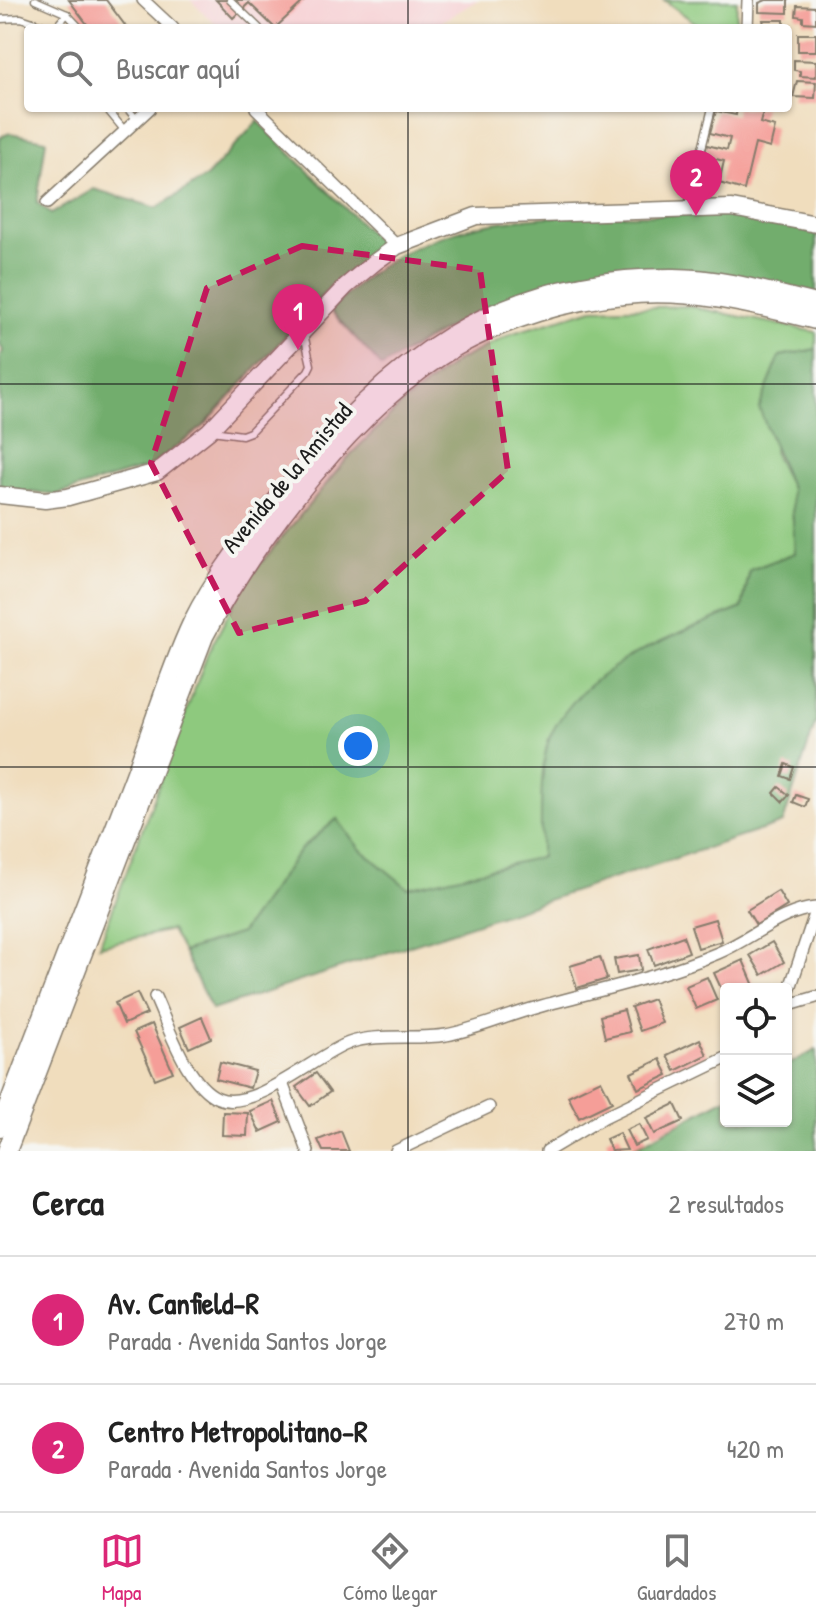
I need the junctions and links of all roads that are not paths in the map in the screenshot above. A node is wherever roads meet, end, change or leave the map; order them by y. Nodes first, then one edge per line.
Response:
1 (35, 0) edge
2 (230, 0) edge
3 (748, 0) edge
4 (150, 3) edge
5 (67, 14) junction
6 (0, 19) edge
7 (40, 24) edge
8 (57, 24) edge
9 (76, 24) edge
10 (169, 24) edge
11 (255, 24) edge
12 (747, 24) edge
13 (109, 112) edge
14 (130, 112) edge
15 (146, 112) edge
16 (260, 112) edge
17 (711, 112) edge
18 (137, 120) junction
19 (125, 131) junction
20 (47, 203) dead end
21 (687, 209) junction
22 (816, 224) edge
23 (397, 246) junction
24 (683, 294) junction
25 (816, 304) edge
26 (816, 320) edge
27 (816, 329) edge
28 (304, 330) junction
29 (209, 431) junction
30 (0, 495) edge
31 (816, 910) edge
32 (792, 984) edge
33 (155, 997) dead end
34 (816, 997) edge
35 (792, 1002) edge
36 (720, 1061) edge
37 (282, 1083) junction
38 (489, 1107) dead end
39 (0, 1127) edge
40 (7, 1151) edge
41 (308, 1151) edge
42 (396, 1151) edge
43 (547, 1151) edge

1 - 5 lane
2 - 11 lane
3 - 12 street
4 - 10 street
5 - 8 lane
5 - 9 lane
6 - 7 lane
13 - 19 lane
14 - 18 lane
15 - 18 street
16 - 23 street
17 - 21 lane
18 - 19 street
19 - 20 street
21 - 22 main road
21 - 23 main road
23 - 28 main road
24 - 26 main road, Avenida de la Amistad
24 - 27 main road
24 - 40 main road, Avenida de la Amistad
25 - 39 main road, Avenida de la Amistad
28 - 29 main road
28 - 29 lane
29 - 30 main road
31 - 32 street
31 - 37 street
33 - 37 street
34 - 35 street
36 - 43 street
37 - 41 street
38 - 42 street

